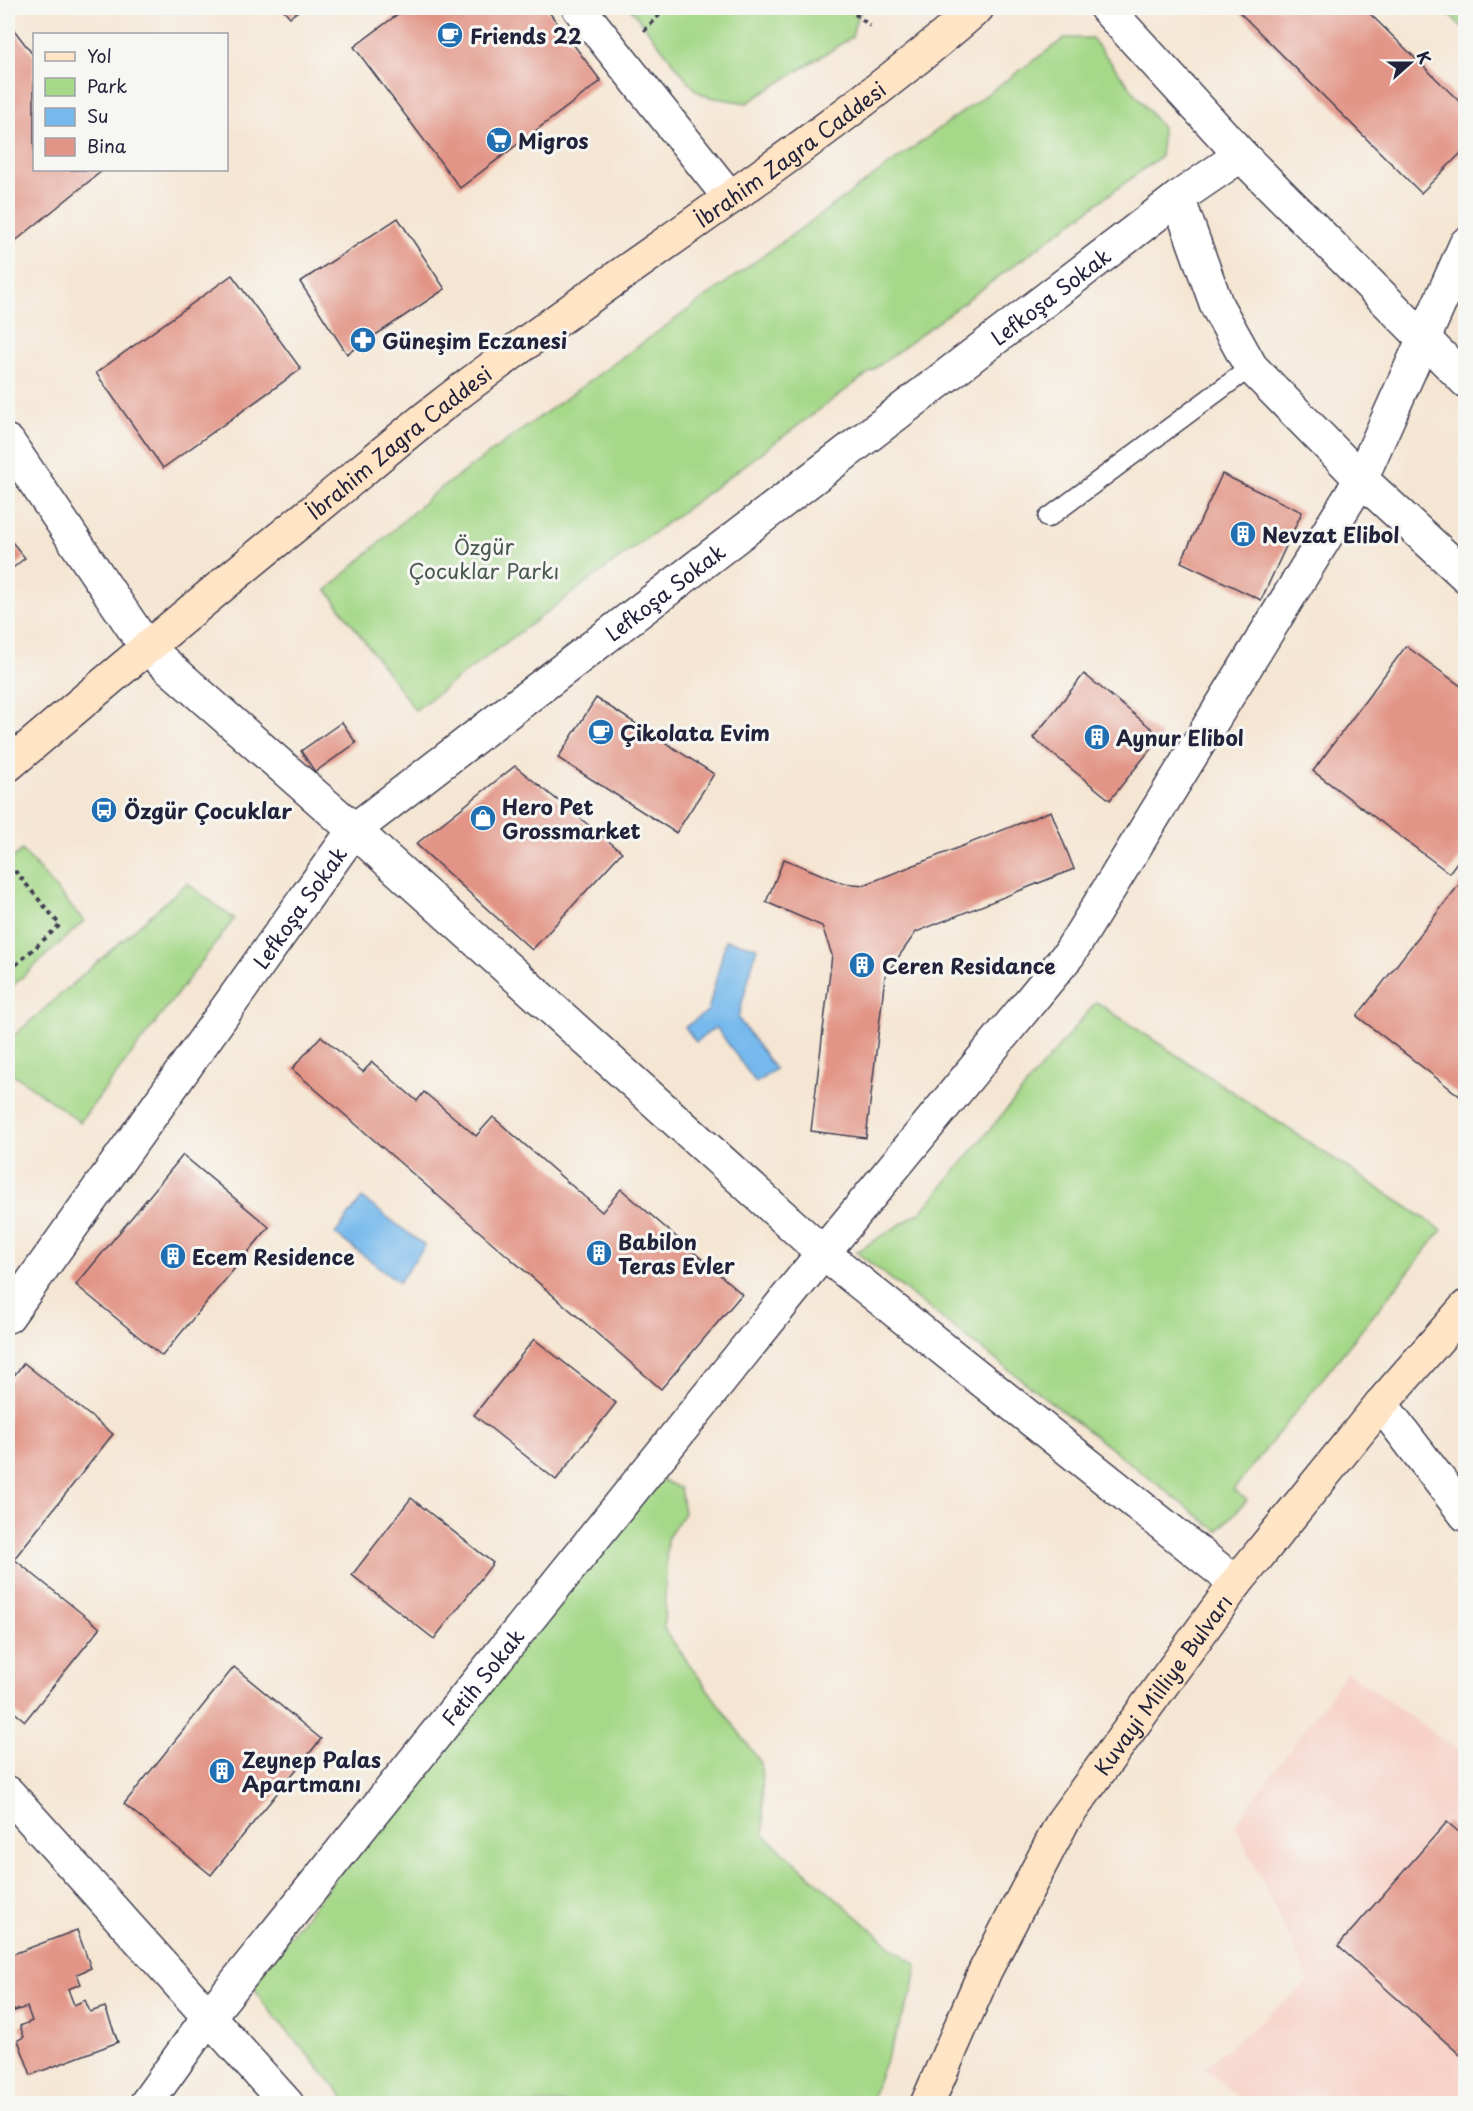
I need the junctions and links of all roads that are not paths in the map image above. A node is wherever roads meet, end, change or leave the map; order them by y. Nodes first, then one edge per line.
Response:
1 (579, 8) edge
2 (977, 8) edge
3 (1106, 8) edge
4 (1241, 155) junction
5 (730, 198) junction
6 (1178, 198) junction
7 (1466, 244) edge
8 (1423, 339) junction
9 (1251, 366) junction
10 (1466, 381) edge
11 (8, 442) edge
12 (1361, 479) junction
13 (1048, 518) dead end
14 (1466, 576) edge
15 (146, 647) junction
16 (8, 765) edge
17 (354, 831) junction
18 (823, 1253) junction
19 (1466, 1308) edge
20 (8, 1316) edge
21 (1381, 1404) junction
22 (1466, 1515) edge
23 (1236, 1583) junction
24 (8, 1793) edge
25 (209, 2016) junction
26 (146, 2103) edge
27 (288, 2103) edge
28 (927, 2103) edge

1 - 5 street
2 - 5 main road, İbrahim Zagra Caddesi
3 - 4 street
4 - 6 street, Lefkoşa Sokak
4 - 8 street
5 - 15 main road, İbrahim Zagra Caddesi
6 - 9 street
6 - 17 street, Lefkoşa Sokak
7 - 8 street, Fetih Sokak
8 - 10 street
8 - 12 street, Fetih Sokak
9 - 12 street
9 - 13 lane
11 - 15 street
12 - 14 street
12 - 18 street, Fetih Sokak
15 - 16 main road, İbrahim Zagra Caddesi
15 - 17 street
17 - 18 street
17 - 20 street, Lefkoşa Sokak
18 - 23 street
18 - 25 street, Fetih Sokak
19 - 21 main road, Kuvayi Milliye Bulvarı
21 - 22 street
21 - 23 main road, Kuvayi Milliye Bulvarı
23 - 28 main road, Kuvayi Milliye Bulvarı
24 - 25 street
25 - 26 street, Fetih Sokak
25 - 27 street

